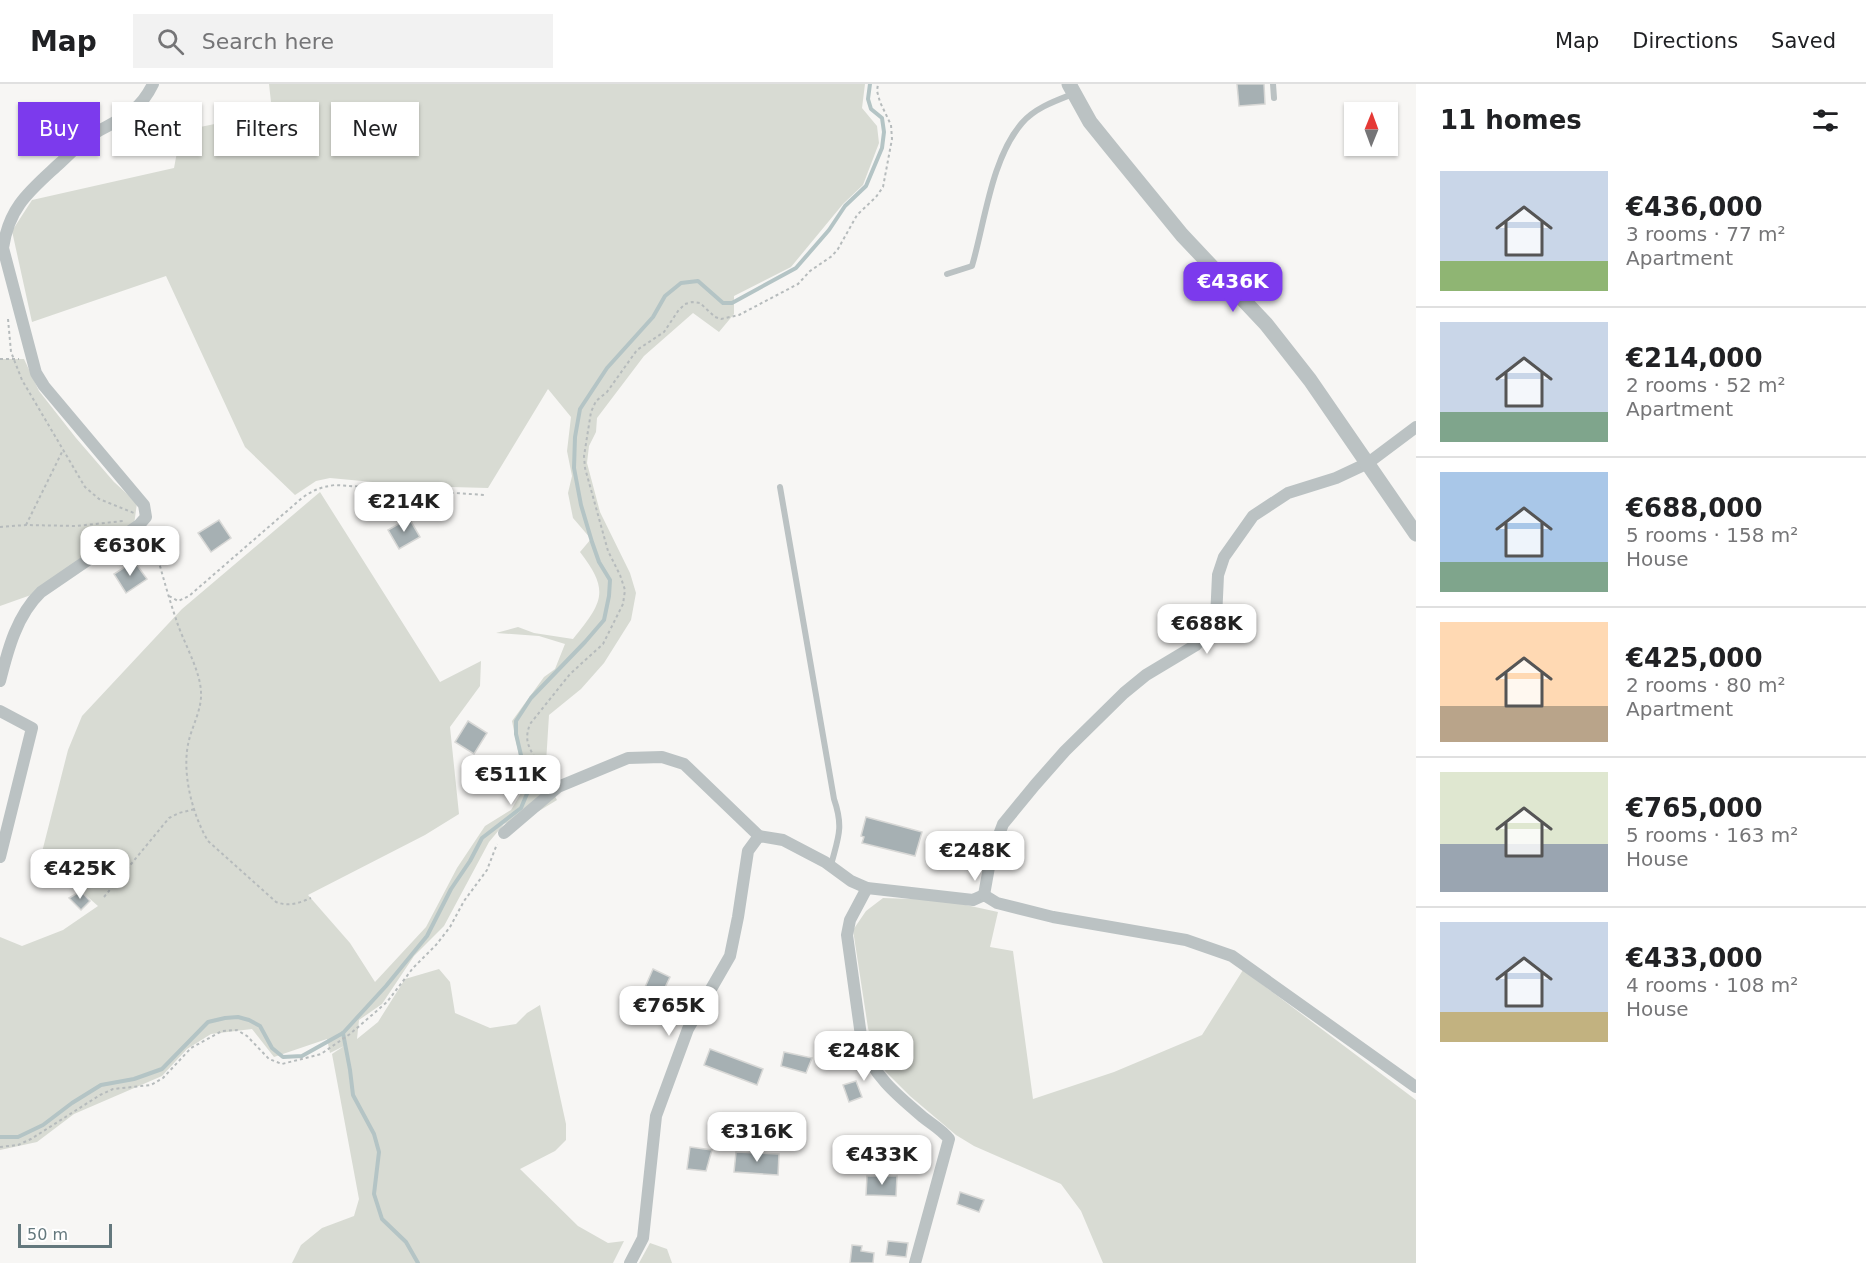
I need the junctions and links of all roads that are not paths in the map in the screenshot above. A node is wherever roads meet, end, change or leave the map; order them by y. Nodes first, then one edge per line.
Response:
1 (153, 84) edge
2 (1273, 84) edge
3 (1071, 89) edge
4 (1274, 98) dead end
5 (947, 274) dead end
6 (1416, 427) edge
7 (1368, 463) junction
8 (780, 488) dead end
9 (1416, 534) edge
10 (0, 681) edge
11 (0, 711) edge
12 (504, 833) road end
13 (759, 836) junction
14 (0, 857) edge
15 (830, 866) junction
16 (867, 888) junction
17 (984, 895) junction
18 (1416, 1087) edge
19 (630, 1263) edge
20 (915, 1263) edge

1 - 10 street
2 - 4 lane
3 - 5 lane
3 - 7 street
6 - 7 street
7 - 9 street
7 - 17 street
8 - 15 lane
11 - 14 street
12 - 13 street
13 - 15 street
13 - 19 street
15 - 16 street
16 - 17 street
16 - 20 street
17 - 18 street

